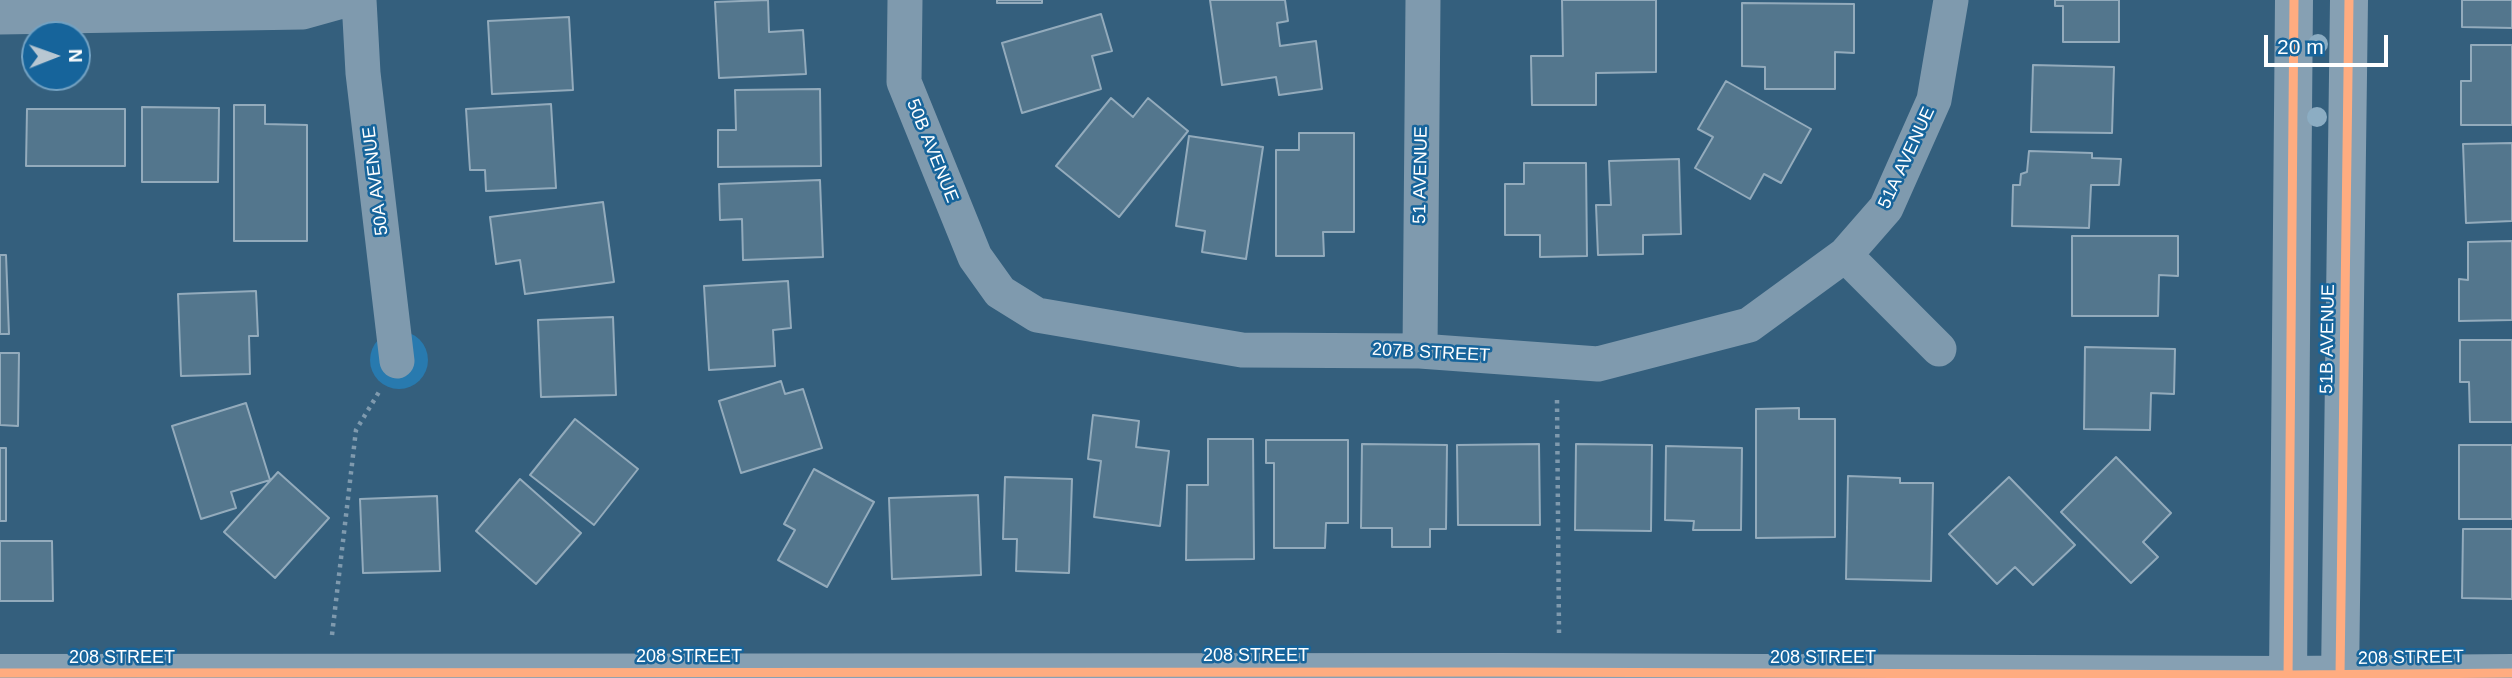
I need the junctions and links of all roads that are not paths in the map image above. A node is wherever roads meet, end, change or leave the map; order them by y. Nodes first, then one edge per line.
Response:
1 (346, 0) edge
2 (359, 0) edge
3 (905, 0) edge
4 (1423, 0) edge
5 (1951, 0) edge
6 (2294, 0) edge
7 (2349, 0) edge
8 (0, 17) edge
9 (1845, 256) junction
10 (1000, 292) joint
11 (1939, 349) dead end
12 (1420, 351) junction
13 (397, 361) road end
14 (0, 673) edge
15 (2512, 673) edge
16 (1542, 675) edge
17 (361, 676) edge
18 (2288, 676) edge
19 (2340, 676) edge

1 - 8 street
2 - 13 street, 50A AVENUE
3 - 10 street, 50B AVENUE
4 - 12 street, 51 AVENUE
5 - 9 street, 51A AVENUE
6 - 18 main road
7 - 19 main road, 51B AVENUE
9 - 11 street
9 - 12 street, 207B STREET
10 - 12 street, 207B STREET
14 - 17 main road, 208 STREET
15 - 19 main road, 208 STREET
16 - 17 main road, 208 STREET
16 - 18 main road, 208 STREET
18 - 19 main road, 208 STREET

